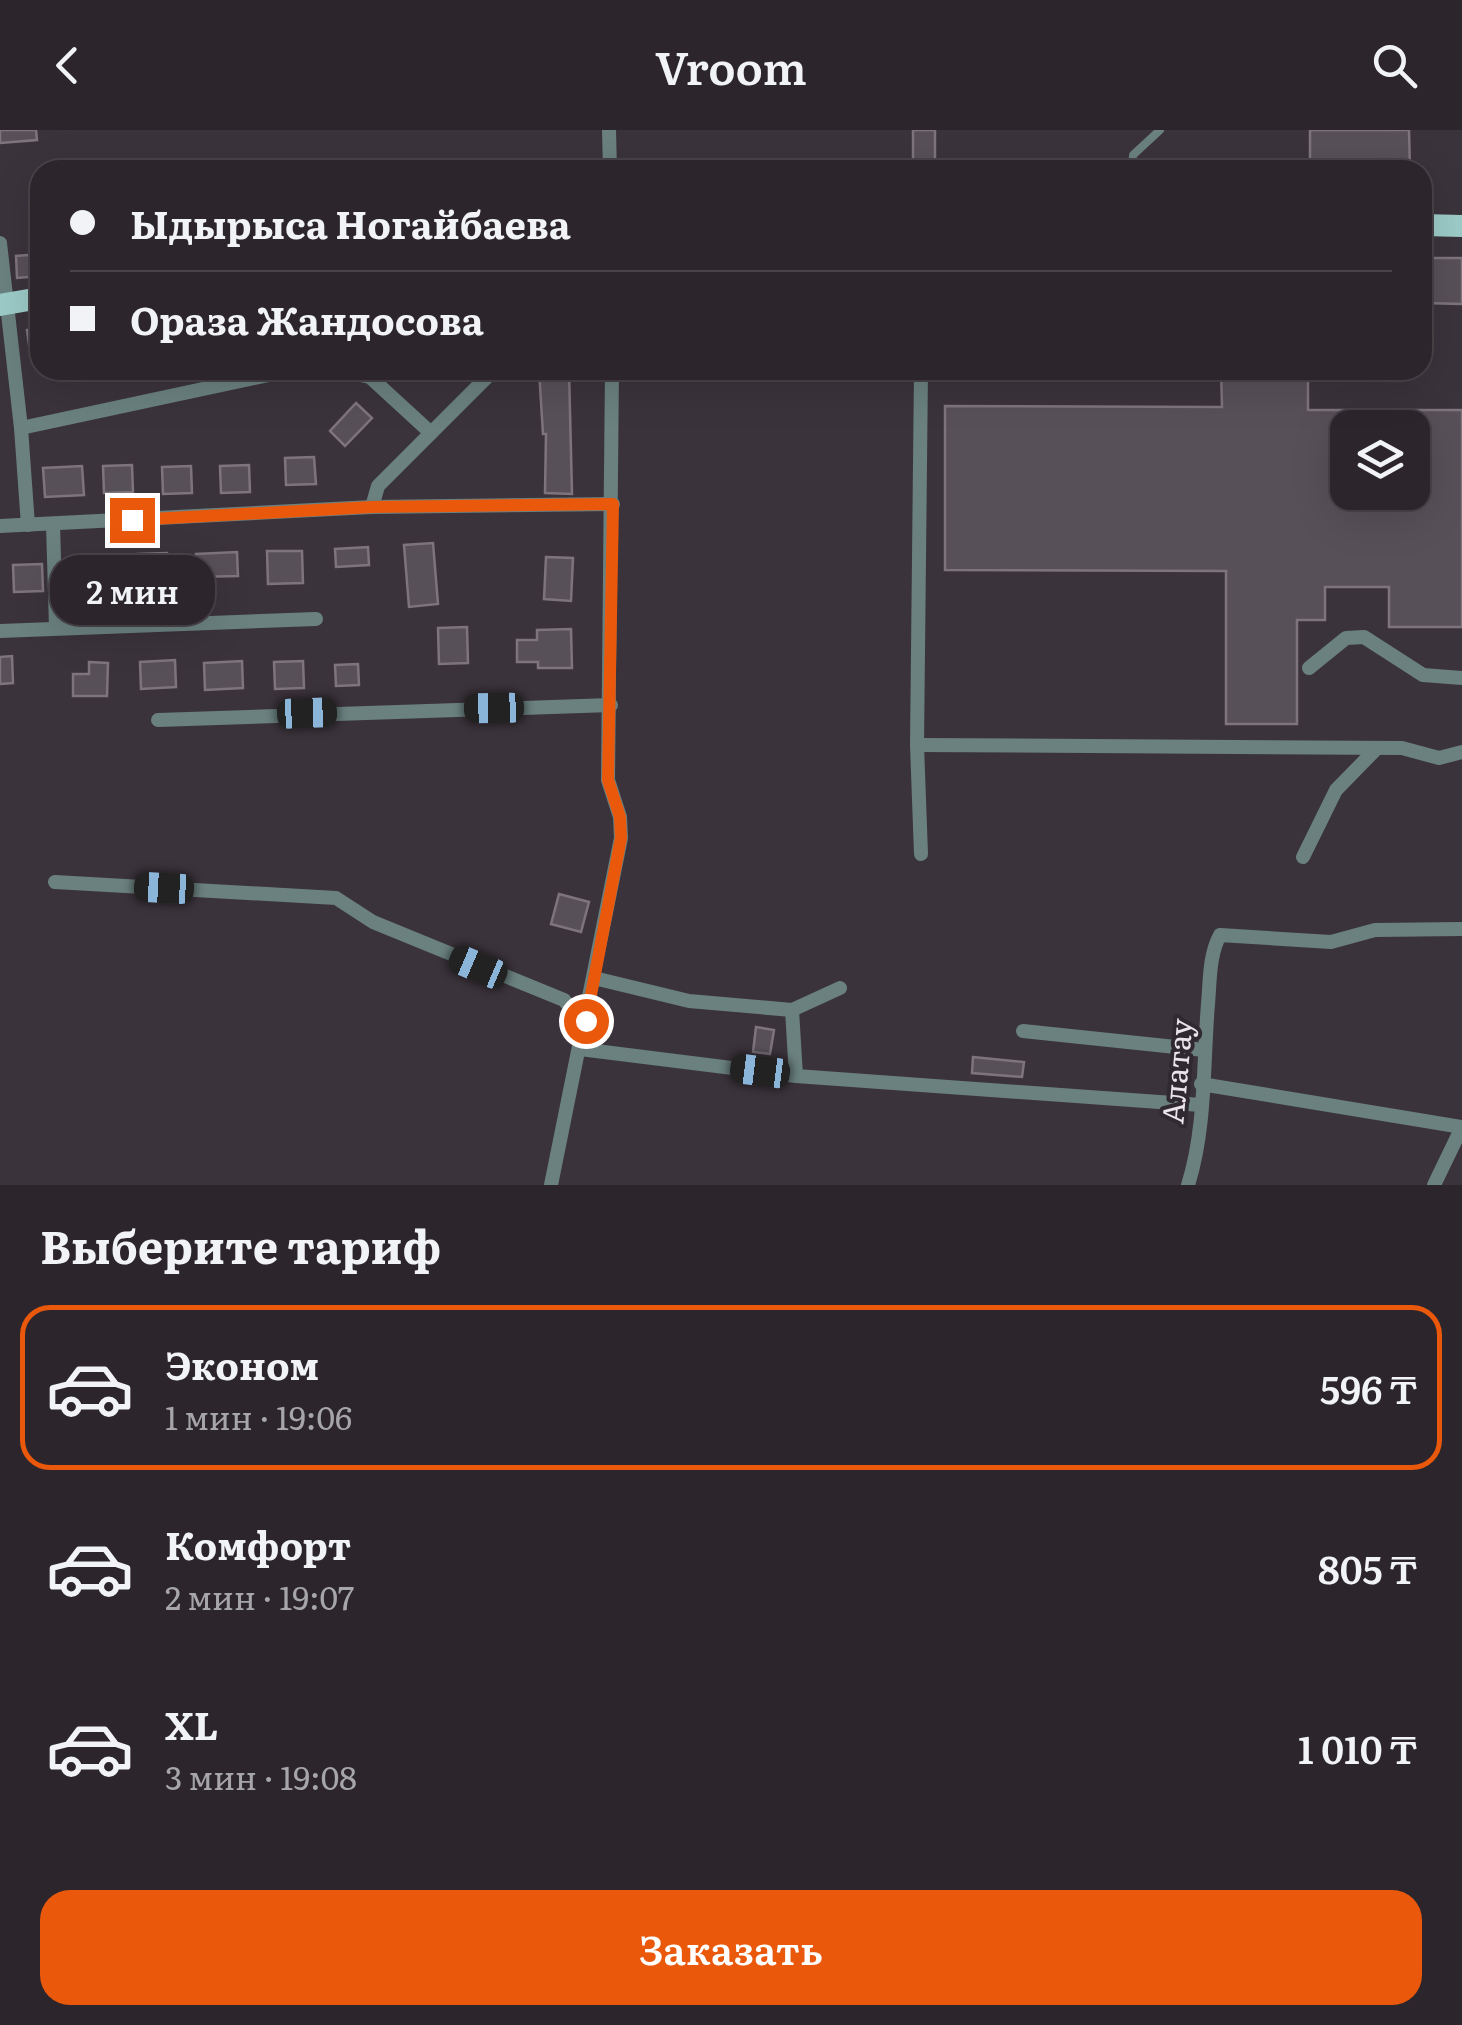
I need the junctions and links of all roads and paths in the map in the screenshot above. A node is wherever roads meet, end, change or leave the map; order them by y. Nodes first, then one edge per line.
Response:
1 (609, 130) edge
2 (1160, 130) edge
3 (610, 160) edge
4 (1133, 160) edge
5 (1432, 225) edge
6 (1462, 226) edge
7 (0, 243) edge
8 (30, 300) edge
9 (4, 304) edge
10 (245, 380) edge
11 (374, 380) edge
12 (484, 380) edge
13 (612, 380) edge
14 (921, 380) edge
15 (21, 428) junction
16 (431, 434) junction
17 (613, 504) junction
18 (372, 507) junction
19 (53, 524) junction
20 (28, 525) junction
21 (0, 526) edge
22 (316, 619) dead end
23 (56, 627) junction
24 (0, 630) edge
25 (1309, 668) dead end
26 (1462, 678) edge
27 (611, 705) junction
28 (158, 720) dead end
29 (917, 746) junction
30 (1377, 748) junction
31 (1462, 752) edge
32 (921, 854) dead end
33 (1303, 857) dead end
34 (55, 882) dead end
35 (1462, 929) edge
36 (594, 978) junction
37 (840, 988) dead end
38 (792, 1010) junction
39 (586, 1021) junction
40 (1023, 1030) dead end
41 (580, 1049) junction
42 (1204, 1050) junction
43 (796, 1076) junction
44 (1201, 1084) junction
45 (1201, 1105) junction
46 (1462, 1127) edge
47 (551, 1185) edge
48 (1188, 1185) edge
49 (1434, 1185) edge

1 - 3 street
2 - 4 lane
5 - 6 main road
7 - 9 street
8 - 9 main road
9 - 15 street
10 - 15 street
11 - 16 street
12 - 16 street
13 - 17 street
14 - 29 street
15 - 20 street
16 - 18 street
17 - 18 street
17 - 27 street
18 - 19 street
19 - 20 street
19 - 23 street
20 - 21 street
22 - 23 street
23 - 24 street
25 - 26 street
27 - 28 street
27 - 36 street
29 - 30 street
29 - 32 street
30 - 31 street
30 - 33 street
34 - 39 street
35 - 42 street, Алатау
36 - 38 street
36 - 39 street
37 - 38 street
38 - 43 street
39 - 41 street
40 - 42 street
41 - 43 street
41 - 47 street
42 - 44 street, Алатау
43 - 45 street
44 - 45 street, Алатау
44 - 46 street
45 - 48 street, Алатау
46 - 49 street

